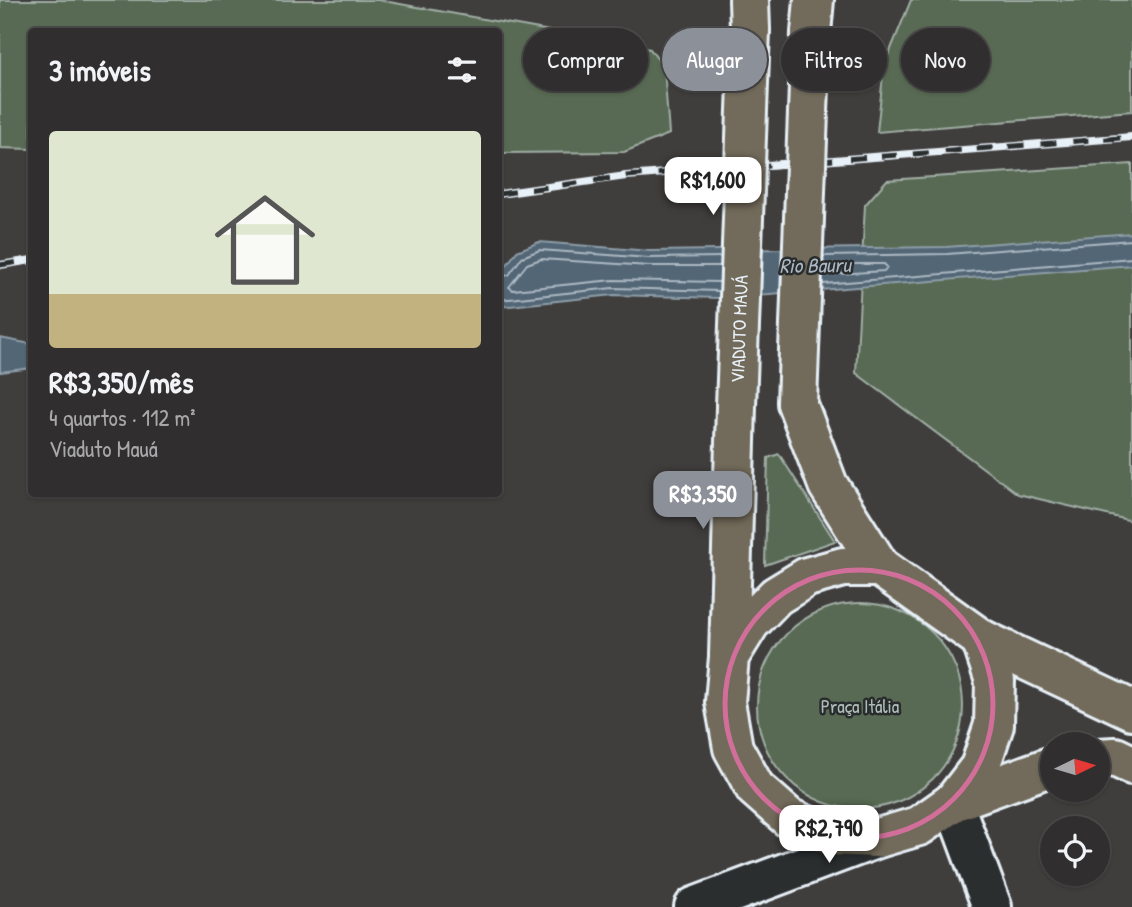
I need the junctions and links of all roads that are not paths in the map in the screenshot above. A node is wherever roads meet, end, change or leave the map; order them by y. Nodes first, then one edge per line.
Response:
1 (749, 15) edge
2 (812, 17) edge
3 (880, 568) junction
4 (981, 639) junction
5 (729, 657) junction
6 (1132, 710) edge
7 (1110, 757) edge
8 (1132, 765) edge
9 (1040, 770) edge
10 (953, 802) junction
11 (878, 838) junction
12 (706, 903) edge
13 (992, 907) edge

1 - 5 main road, VIADUTO MAUÁ, bridge
2 - 3 main road, bridge
3 - 4 main road
3 - 5 main road
4 - 6 main road
4 - 10 main road
5 - 11 main road
7 - 8 main road
9 - 10 main road
10 - 11 main road
10 - 13 street
11 - 12 street

